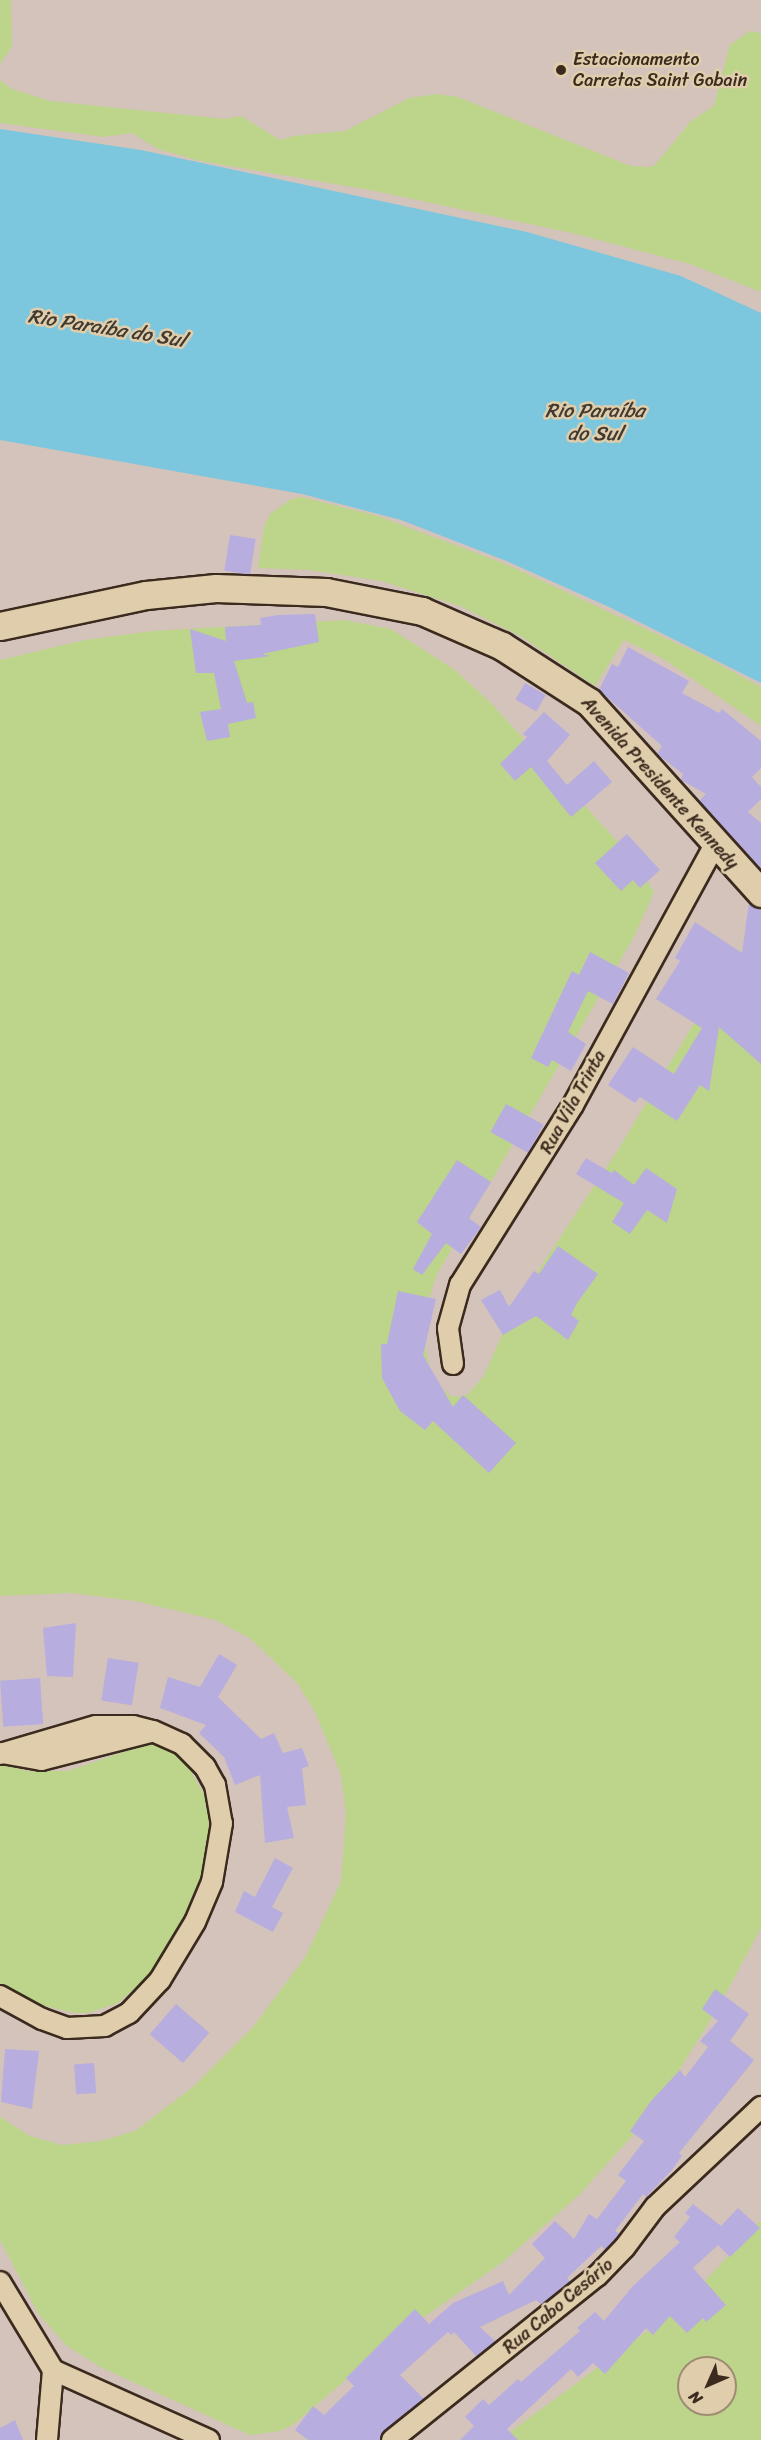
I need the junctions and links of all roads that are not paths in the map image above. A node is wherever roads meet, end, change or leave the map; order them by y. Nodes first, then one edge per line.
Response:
1 (0, 626) edge
2 (716, 843) junction
3 (761, 893) edge
4 (453, 1364) dead end
5 (1, 1753) edge
6 (0, 1996) edge
7 (761, 2107) edge
8 (0, 2282) edge
9 (53, 2370) junction
10 (47, 2440) edge
11 (209, 2440) edge
12 (392, 2440) edge

1 - 2 main road, Avenida Presidente Kennedy
2 - 3 main road, Avenida Presidente Kennedy
2 - 4 street, Rua Vila Trinta
5 - 6 street
7 - 12 street, Rua Cabo Cesário
8 - 9 street
9 - 10 street
9 - 11 street

